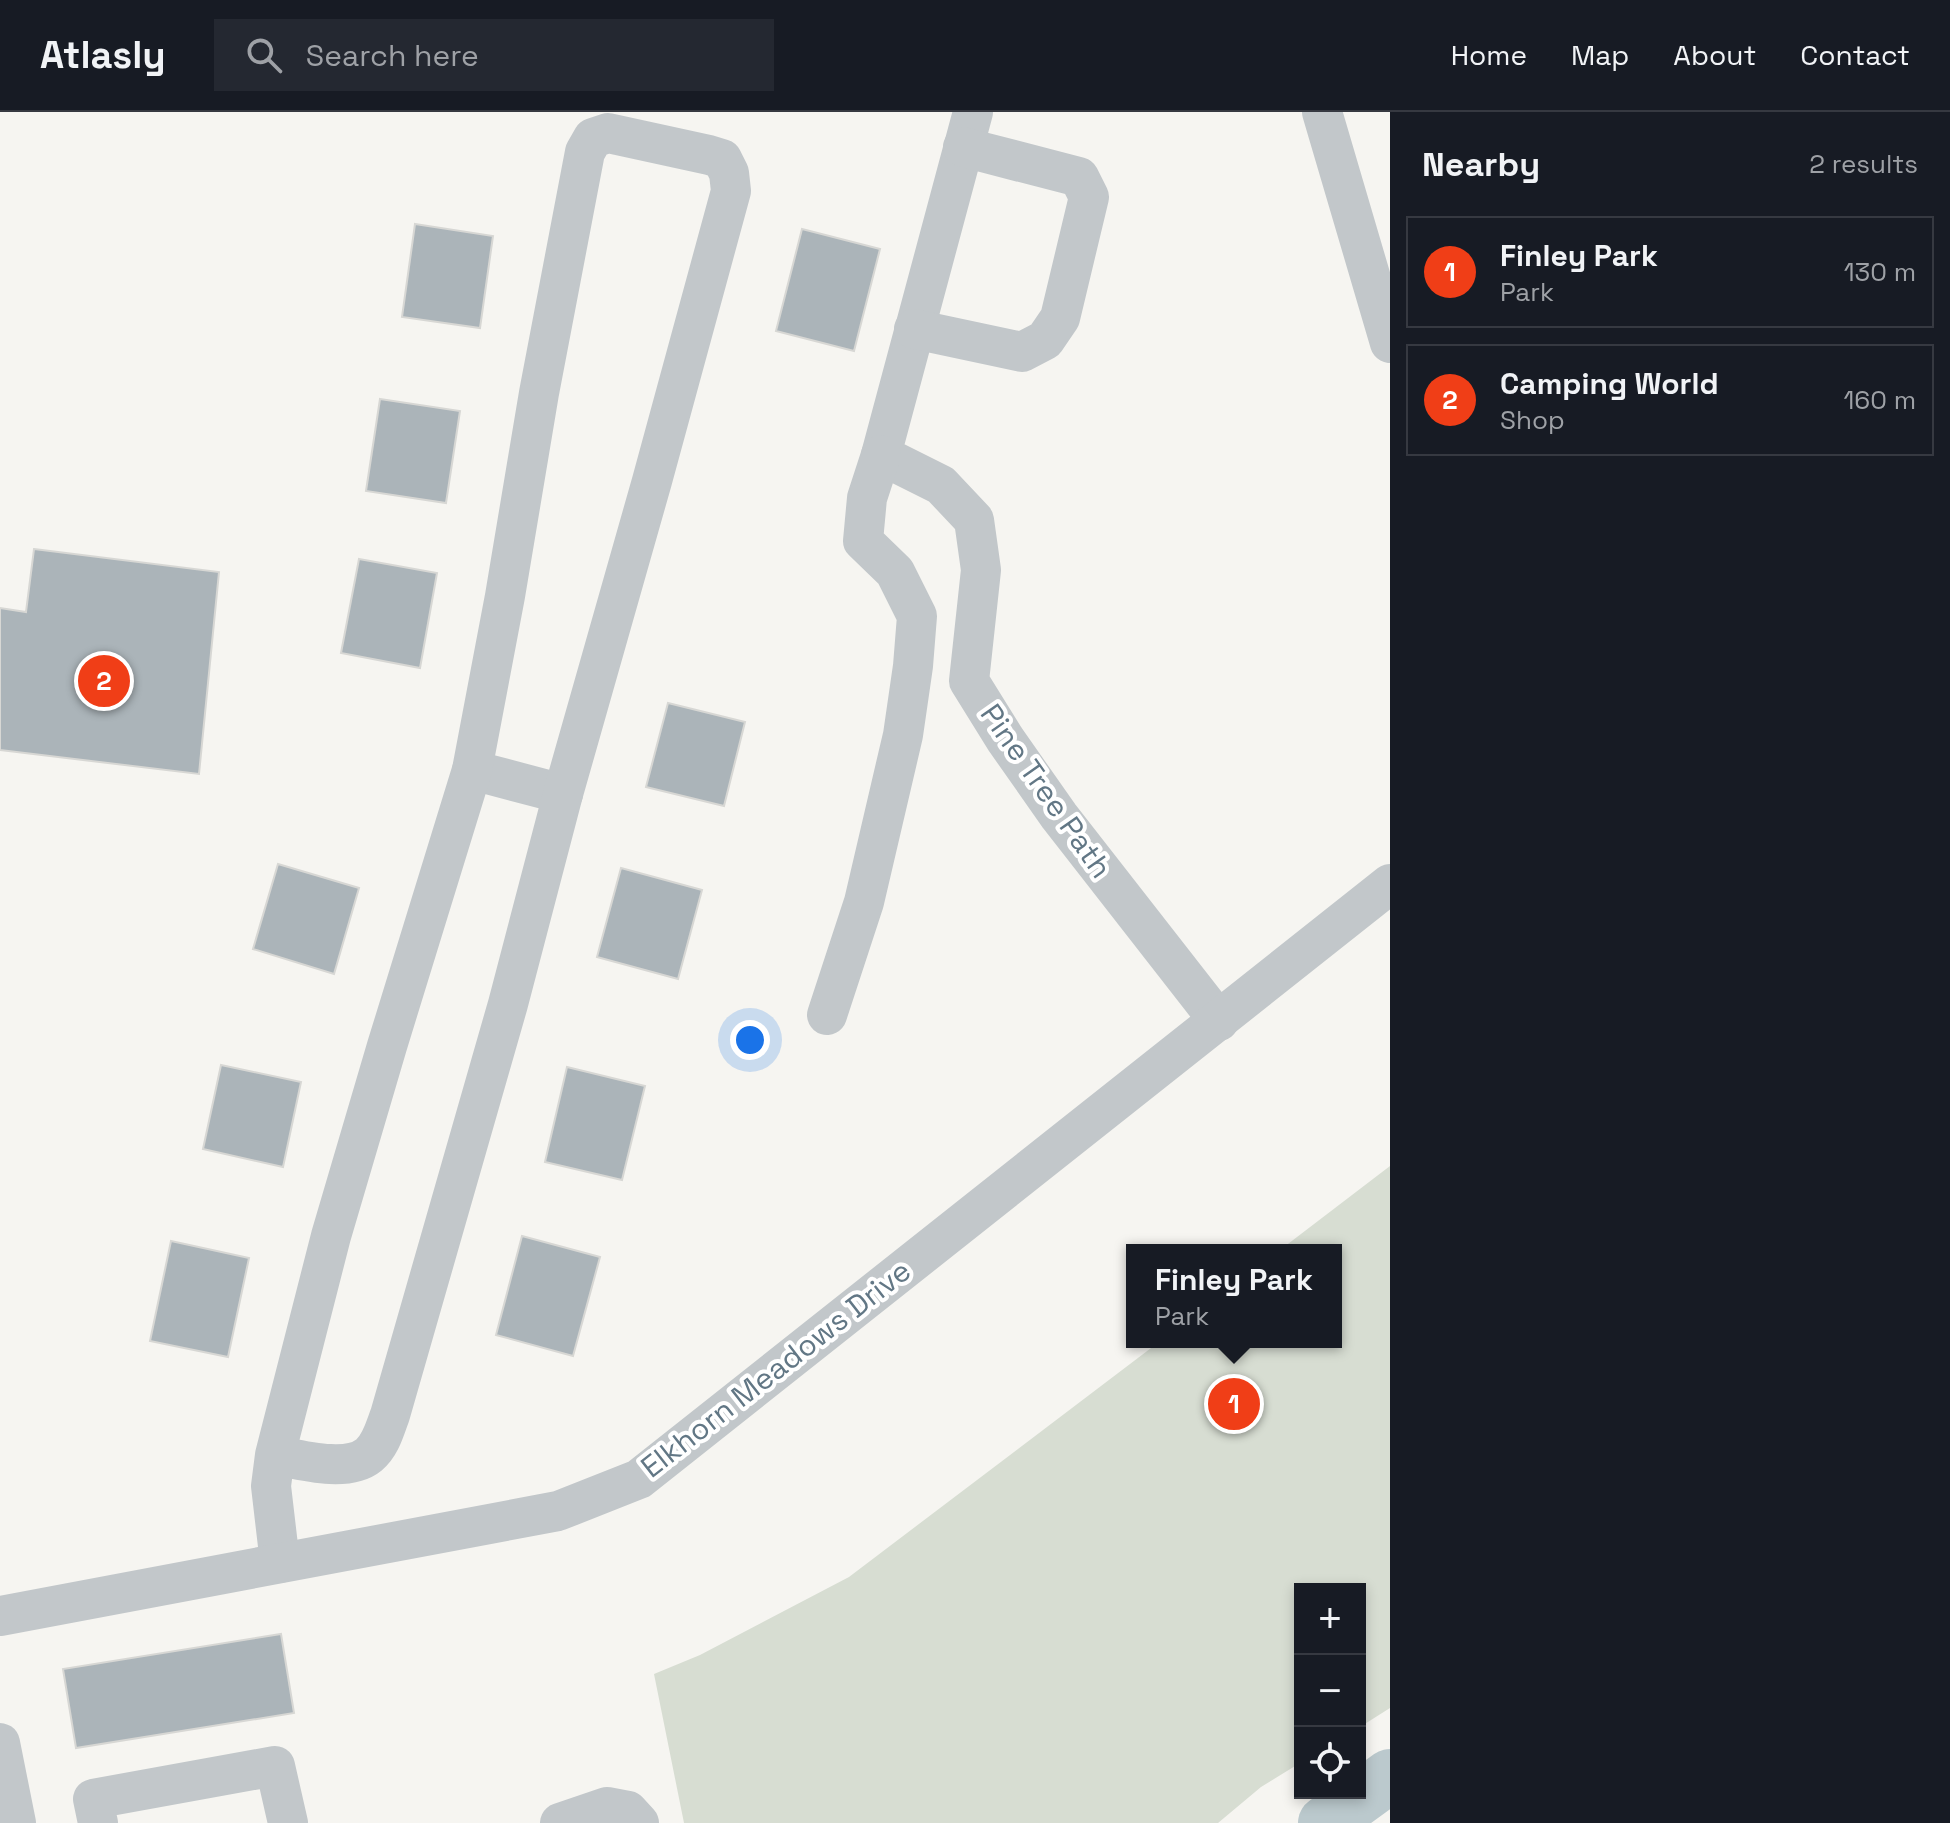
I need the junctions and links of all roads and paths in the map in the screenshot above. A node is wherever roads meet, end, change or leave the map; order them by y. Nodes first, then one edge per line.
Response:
1 (1322, 112) edge
2 (968, 129) edge
3 (914, 329) junction
4 (1390, 343) edge
5 (881, 455) junction
6 (472, 770) junction
7 (563, 794) junction
8 (1390, 884) edge
9 (827, 1015) dead end
10 (1219, 1021) junction
11 (275, 1455) junction
12 (280, 1563) junction
13 (0, 1616) edge
14 (0, 1743) edge
15 (16, 1823) edge
16 (98, 1823) edge
17 (288, 1823) edge
18 (560, 1823) edge
19 (639, 1823) edge

1 - 4 street
2 - 3 street
2 - 3 street
3 - 5 street
5 - 9 street
5 - 10 street, Pine Tree Path
6 - 7 street
6 - 7 street
6 - 11 street
7 - 11 street
8 - 10 street, Elkhorn Meadows Drive
10 - 12 street, Elkhorn Meadows Drive
11 - 12 street
12 - 13 street, Elkhorn Meadows Drive
14 - 15 street
16 - 17 street
18 - 19 street

